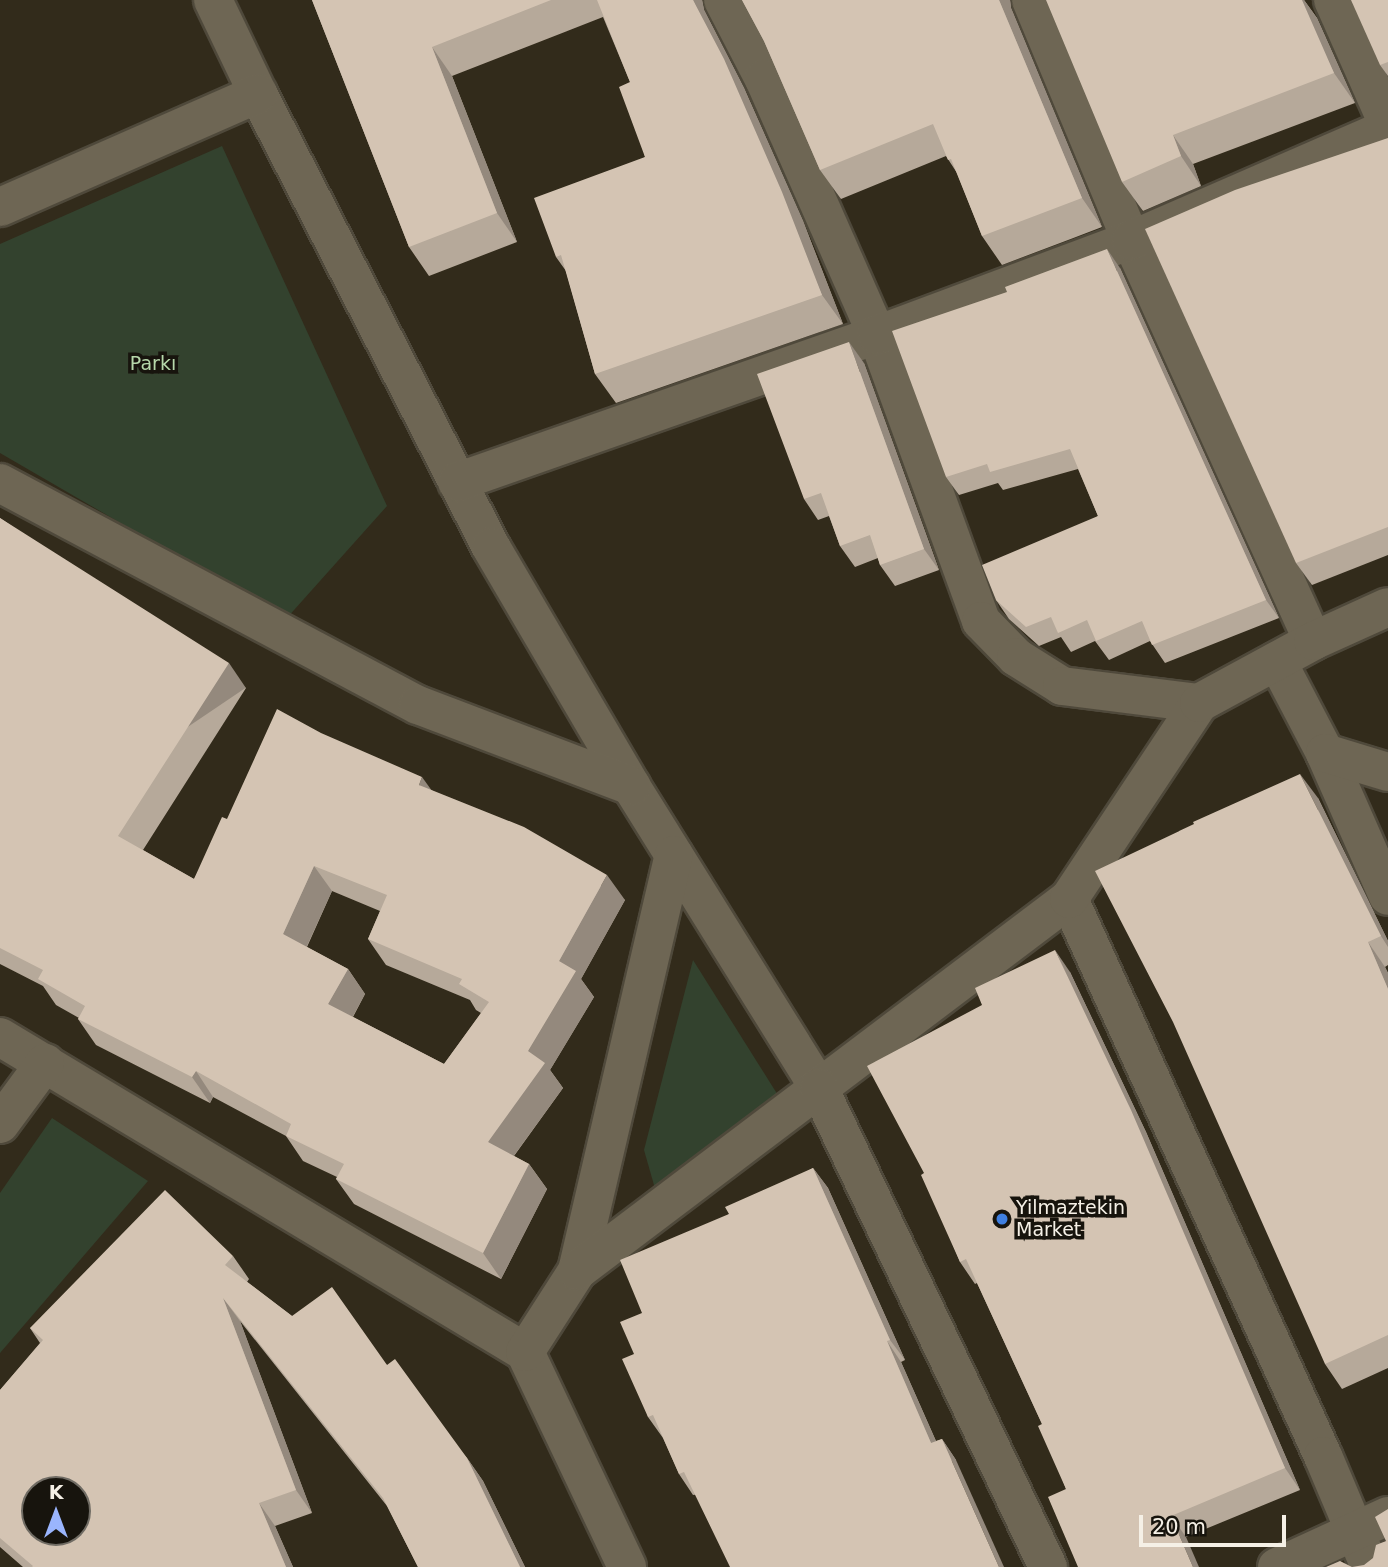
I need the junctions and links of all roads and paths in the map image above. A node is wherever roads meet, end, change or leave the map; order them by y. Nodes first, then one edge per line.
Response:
1 (213, 0) edge
2 (723, 0) edge
3 (1031, 0) edge
4 (1333, 0) edge
5 (258, 94) junction
6 (1388, 126) edge
7 (0, 206) edge
8 (1131, 240) junction
9 (877, 335) junction
10 (457, 482) junction
11 (0, 484) edge
12 (1388, 607) edge
13 (1313, 641) junction
14 (1277, 660) junction
15 (1199, 703) junction
16 (1325, 753) junction
17 (1388, 772) edge
18 (631, 786) junction
19 (674, 855) junction
20 (1388, 896) edge
21 (1069, 900) junction
22 (0, 1037) edge
23 (45, 1063) junction
24 (819, 1088) junction
25 (0, 1124) edge
26 (577, 1271) junction
27 (525, 1352) junction
28 (1388, 1516) edge
29 (1354, 1532) junction
30 (627, 1567) edge
31 (1048, 1567) edge
32 (1277, 1567) edge
33 (1370, 1567) edge

1 - 5 street
2 - 9 street
3 - 8 street
4 - 6 street
5 - 7 street
5 - 10 street
6 - 8 street
8 - 9 street
8 - 13 street
9 - 10 street
9 - 15 street
10 - 18 street
11 - 18 street
12 - 13 street
13 - 14 street
14 - 15 street
14 - 16 street
15 - 21 street
16 - 17 street
16 - 20 street
18 - 19 street
19 - 24 street
19 - 26 street
21 - 24 street
21 - 29 street
22 - 23 street
23 - 25 street
23 - 27 street
24 - 26 street
24 - 31 street
26 - 27 street
27 - 30 street
28 - 29 street
29 - 32 street
29 - 33 street

